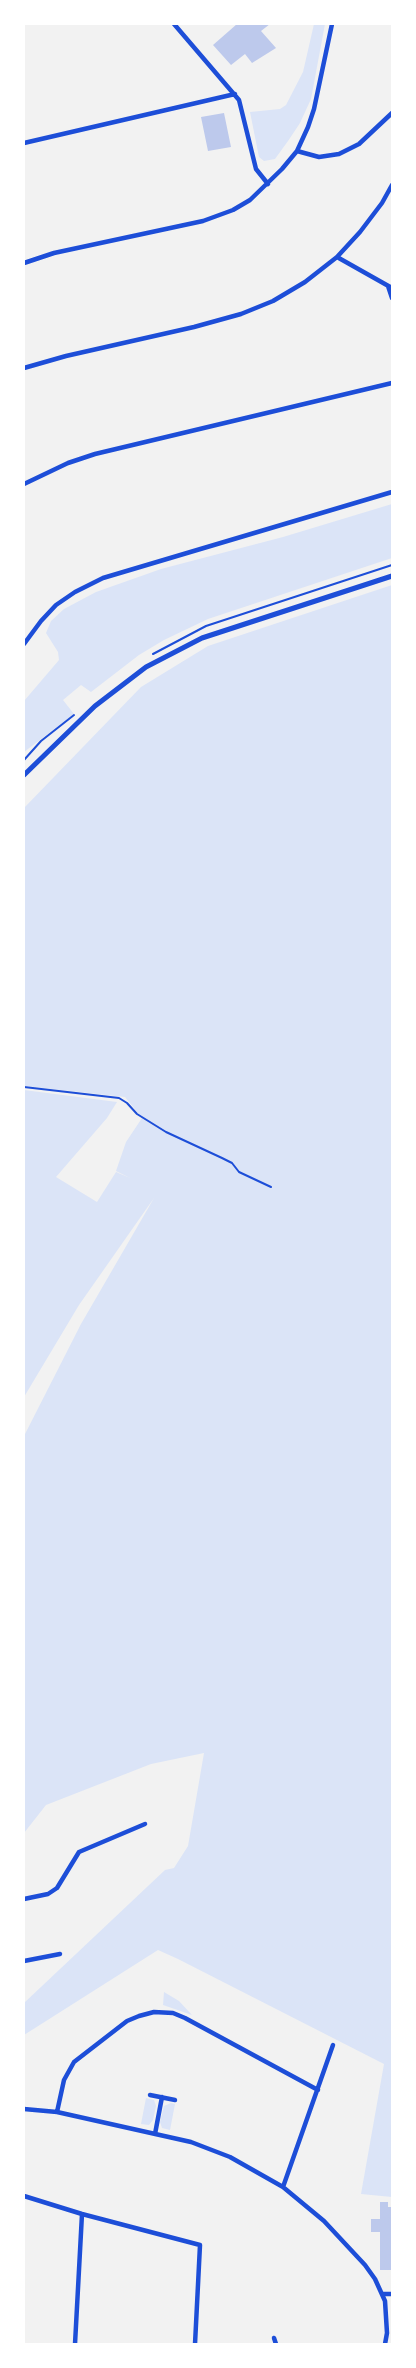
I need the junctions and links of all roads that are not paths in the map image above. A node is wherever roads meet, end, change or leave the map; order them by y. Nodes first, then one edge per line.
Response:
1 (174, 24) edge
2 (332, 24) edge
3 (235, 94) junction
4 (392, 113) edge
5 (24, 143) edge
6 (297, 151) junction
7 (268, 184) junction
8 (392, 185) edge
9 (337, 257) junction
10 (24, 263) edge
11 (390, 287) edge
12 (392, 298) edge
13 (24, 368) edge
14 (392, 384) edge
15 (24, 484) edge
16 (392, 492) edge
17 (392, 576) edge
18 (24, 644) edge
19 (24, 775) edge
20 (24, 1087) edge
21 (271, 1187) dead end
22 (145, 1824) dead end
23 (24, 1899) edge
24 (60, 1954) dead end
25 (24, 1961) edge
26 (333, 2045) dead end
27 (318, 2090) junction
28 (150, 2095) dead end
29 (162, 2097) junction
30 (175, 2100) dead end
31 (24, 2109) edge
32 (57, 2112) junction
33 (155, 2134) junction
34 (283, 2187) junction
35 (24, 2196) edge
36 (82, 2214) junction
37 (383, 2294) junction
38 (392, 2294) edge
39 (274, 2338) dead end
40 (75, 2344) edge
41 (195, 2344) edge
42 (276, 2344) edge
43 (386, 2344) edge

1 - 3 street
2 - 6 street
3 - 5 street
3 - 7 street
4 - 6 street
6 - 7 street
7 - 10 street
8 - 9 street
9 - 11 street
9 - 13 street
11 - 12 street
14 - 15 street
16 - 18 street
17 - 19 street
20 - 21 lane
22 - 23 street
24 - 25 street
26 - 27 street
27 - 32 street
27 - 34 street
28 - 29 street
29 - 30 street
29 - 33 street
31 - 32 street
32 - 33 street
33 - 34 street
34 - 37 street
35 - 36 street
36 - 40 street
36 - 41 street
37 - 38 street
37 - 43 street
39 - 42 street

